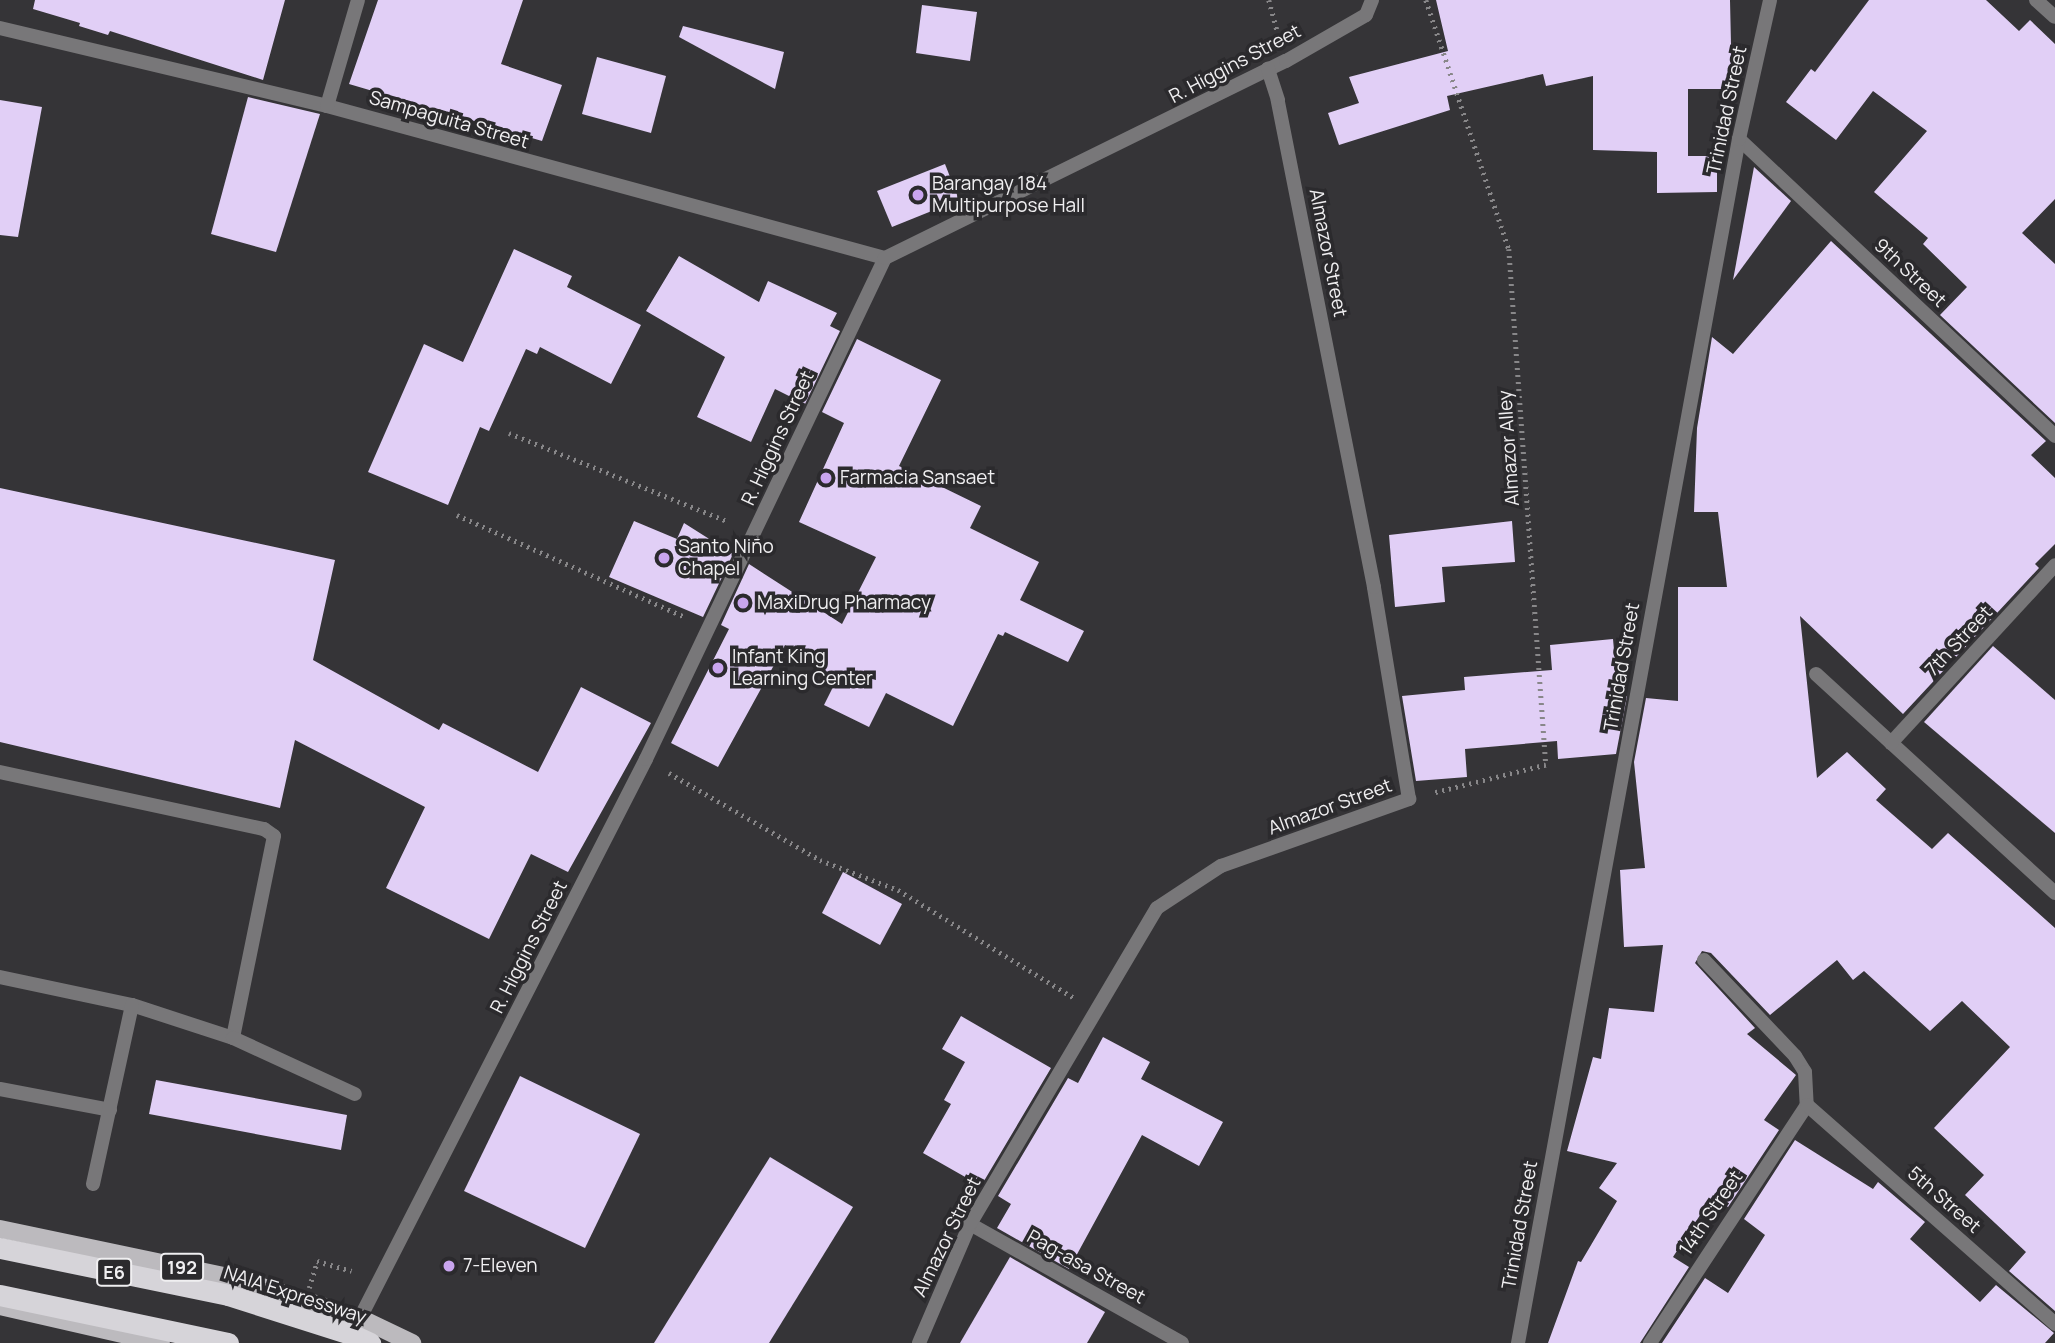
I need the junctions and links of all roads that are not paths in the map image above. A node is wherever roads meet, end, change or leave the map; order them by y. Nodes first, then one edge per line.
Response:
1 (358, 0) edge
2 (1372, 0) edge
3 (1770, 0) edge
4 (2036, 0) edge
5 (2055, 17) edge
6 (0, 28) edge
7 (1268, 69) junction
8 (327, 106) junction
9 (1739, 139) junction
10 (885, 258) junction
11 (2055, 436) edge
12 (2055, 565) edge
13 (1816, 674) dead end
14 (1891, 743) junction
15 (0, 772) edge
16 (2055, 893) edge
17 (1704, 960) dead end
18 (0, 977) edge
19 (132, 1005) junction
20 (233, 1038) junction
21 (0, 1089) edge
22 (355, 1094) dead end
23 (1807, 1105) junction
24 (110, 1110) junction
25 (93, 1184) dead end
26 (970, 1224) junction
27 (0, 1229) edge
28 (0, 1248) edge
29 (0, 1295) edge
30 (0, 1306) edge
31 (360, 1318) junction
32 (2055, 1324) edge
33 (224, 1342) edge
34 (161, 1343) edge
35 (370, 1343) edge
36 (412, 1343) edge
37 (919, 1343) edge
38 (1182, 1343) edge
39 (1518, 1343) edge
40 (1650, 1343) edge

1 - 8 street
2 - 7 street, R. Higgins Street
3 - 9 street, Trinidad Street
4 - 5 street
6 - 8 street, Sampaguita Street
7 - 10 street, R. Higgins Street
7 - 26 street, Almazor Street
8 - 10 street, Sampaguita Street
9 - 11 street, 9th Street
9 - 39 street, Trinidad Street
10 - 31 street, R. Higgins Street
12 - 14 street, 7th Street
13 - 14 street
14 - 16 street
15 - 20 street
17 - 23 street
18 - 19 street
19 - 20 street
19 - 24 street
20 - 22 street
21 - 24 street
23 - 32 street, 5th Street
23 - 40 street, 14th Street
24 - 25 street
26 - 37 street, Almazor Street
26 - 38 street, Pag-asa Street
27 - 31 main road, 192
28 - 35 highway, NAIA Expressway / E6, bridge
29 - 33 highway, E6
30 - 34 main road
31 - 36 main road, 192

